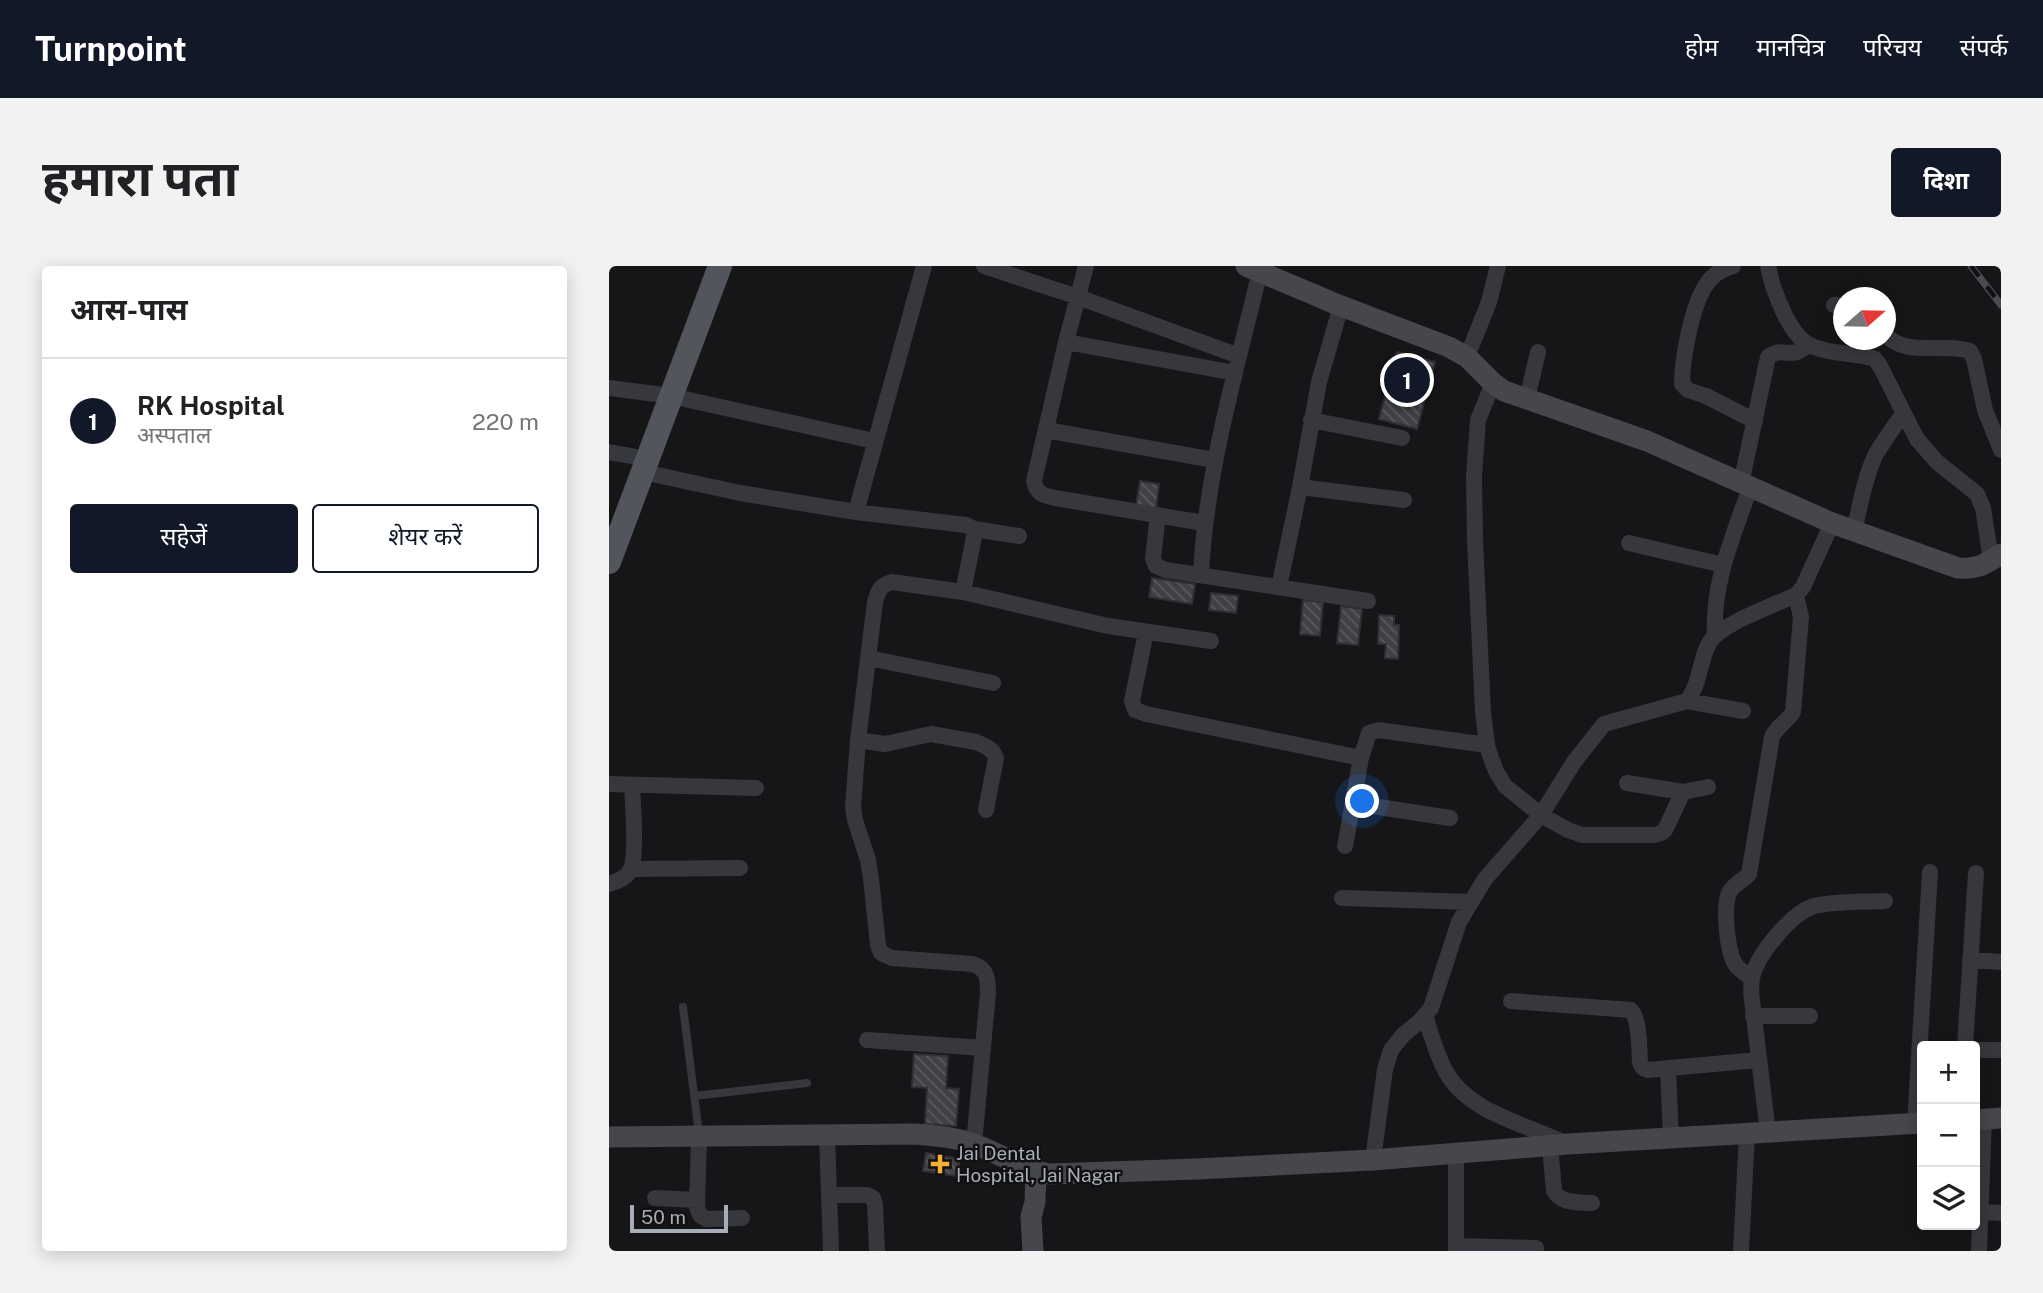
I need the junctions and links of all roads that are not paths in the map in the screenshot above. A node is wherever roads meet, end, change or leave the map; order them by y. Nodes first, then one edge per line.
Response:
1 (720, 266) edge
2 (924, 266) edge
3 (984, 266) edge
4 (1086, 266) edge
5 (1498, 266) edge
6 (1733, 266) edge
7 (1768, 266) edge
8 (1253, 268) edge
9 (1078, 297) junction
10 (1341, 306) junction
11 (1066, 342) junction
12 (1896, 343) edge
13 (1807, 344) junction
14 (1538, 352) dead end
15 (1239, 356) junction
16 (1467, 357) junction
17 (1235, 373) junction
18 (1493, 383) junction
19 (609, 388) edge
20 (671, 396) junction
21 (1527, 399) junction
22 (1903, 414) junction
23 (1311, 420) junction
24 (1755, 421) junction
25 (1046, 430) junction
26 (1402, 438) dead end
27 (874, 441) junction
28 (2001, 450) edge
29 (609, 452) edge
30 (1214, 460) junction
31 (645, 465) junction
32 (1746, 486) junction
33 (1300, 487) junction
34 (1404, 500) dead end
35 (856, 512) junction
36 (1157, 516) junction
37 (616, 522) edge
38 (1204, 523) junction
39 (1832, 523) junction
40 (974, 529) junction
41 (1854, 531) junction
42 (1019, 536) dead end
43 (1629, 543) dead end
44 (1996, 557) edge
45 (609, 562) edge
46 (1723, 565) junction
47 (1201, 574) junction
48 (1279, 587) junction
49 (963, 593) junction
50 (1796, 595) junction
51 (1368, 601) dead end
52 (1146, 632) junction
53 (1715, 635) junction
54 (1211, 641) dead end
55 (868, 658) junction
56 (993, 683) dead end
57 (1687, 701) junction
58 (1743, 711) dead end
59 (857, 740) junction
60 (1487, 746) junction
61 (1361, 758) junction
62 (1627, 783) dead end
63 (609, 785) edge
64 (632, 786) junction
65 (1708, 787) dead end
66 (756, 788) dead end
67 (1683, 792) junction
68 (1353, 803) junction
69 (986, 810) dead end
70 (1541, 815) junction
71 (1450, 817) dead end
72 (1345, 846) dead end
73 (740, 868) dead end
74 (631, 869) junction
75 (1930, 872) dead end
76 (1976, 873) dead end
77 (609, 884) edge
78 (1342, 898) dead end
79 (1885, 901) dead end
80 (1470, 902) junction
81 (1971, 960) junction
82 (2001, 962) edge
83 (1752, 978) junction
84 (1511, 1001) dead end
85 (683, 1007) dead end
86 (1425, 1015) junction
87 (1753, 1016) junction
88 (1810, 1016) dead end
89 (867, 1040) dead end
90 (1965, 1041) edge
91 (983, 1048) junction
92 (1980, 1050) edge
93 (2001, 1050) edge
94 (1758, 1060) junction
95 (1668, 1069) junction
96 (807, 1083) dead end
97 (694, 1096) junction
98 (1920, 1104) edge
99 (1986, 1119) edge
100 (1917, 1123) edge
101 (1758, 1133) junction
102 (827, 1136) junction
103 (609, 1137) edge
104 (699, 1137) junction
105 (1671, 1138) junction
106 (974, 1144) junction
107 (1559, 1145) junction
108 (1456, 1153) junction
109 (1373, 1160) junction
110 (1036, 1171) junction
111 (829, 1195) junction
112 (655, 1198) dead end
113 (697, 1200) junction
114 (1592, 1203) dead end
115 (1980, 1212) joint
116 (2001, 1213) edge
117 (742, 1218) dead end
118 (1980, 1230) edge
119 (1536, 1248) dead end
120 (1456, 1249) edge
121 (831, 1251) edge
122 (877, 1251) edge
123 (1033, 1251) edge
124 (1741, 1251) edge
125 (1979, 1251) edge

1 - 20 main road
2 - 27 street
3 - 9 street
4 - 9 street
5 - 16 street
6 - 24 street
7 - 13 street
8 - 10 main road
8 - 15 street
9 - 11 street
9 - 15 street
10 - 16 main road
10 - 23 street
11 - 17 street
11 - 25 street
12 - 28 street
13 - 22 street
13 - 24 street
14 - 21 street
15 - 17 street
16 - 18 main road
17 - 30 street
18 - 21 main road
18 - 60 street
19 - 20 street
20 - 27 street
20 - 31 main road
21 - 32 main road
22 - 41 street
22 - 44 street
23 - 26 street
23 - 33 street
24 - 32 street
25 - 30 street
25 - 36 street
27 - 35 street
29 - 31 street
30 - 38 street
31 - 35 street
31 - 37 main road
32 - 39 main road
32 - 46 street
33 - 34 street
33 - 48 street
35 - 40 street
36 - 38 street
36 - 47 street
37 - 45 main road
38 - 47 street
39 - 41 main road
39 - 50 street
40 - 42 street
40 - 49 street
41 - 44 main road
43 - 46 street
46 - 53 street
47 - 48 street
48 - 51 street
49 - 52 street
49 - 55 street
50 - 53 street
50 - 83 street
52 - 54 street
52 - 61 street
53 - 57 street
55 - 56 street
55 - 59 street
57 - 58 street
57 - 70 street
59 - 69 street
59 - 91 street
60 - 61 street
60 - 70 street
61 - 68 street
62 - 67 street
63 - 64 street
64 - 66 street
64 - 74 street
65 - 67 street
67 - 70 street
68 - 71 street
68 - 72 street
70 - 80 street
73 - 74 street
74 - 77 street
75 - 98 street
76 - 81 street
78 - 80 street
79 - 83 street
80 - 86 street
81 - 82 street
81 - 90 street
83 - 87 street
84 - 95 street
85 - 97 lane
86 - 107 street
86 - 109 street
87 - 88 street
87 - 94 street
89 - 91 street
91 - 106 street
92 - 93 street
94 - 95 street
94 - 101 street
95 - 105 street
96 - 97 lane
97 - 104 lane
99 - 115 street
100 - 101 main road
101 - 105 main road
101 - 124 street
102 - 104 main road
102 - 106 main road
102 - 111 street
103 - 104 main road
104 - 113 street
105 - 107 main road
106 - 110 main road
107 - 108 main road
107 - 114 street
108 - 109 main road
108 - 120 street
109 - 110 main road
110 - 123 main road
111 - 121 street
111 - 122 street
112 - 113 street
113 - 117 street
115 - 116 street
118 - 125 street
119 - 120 street

